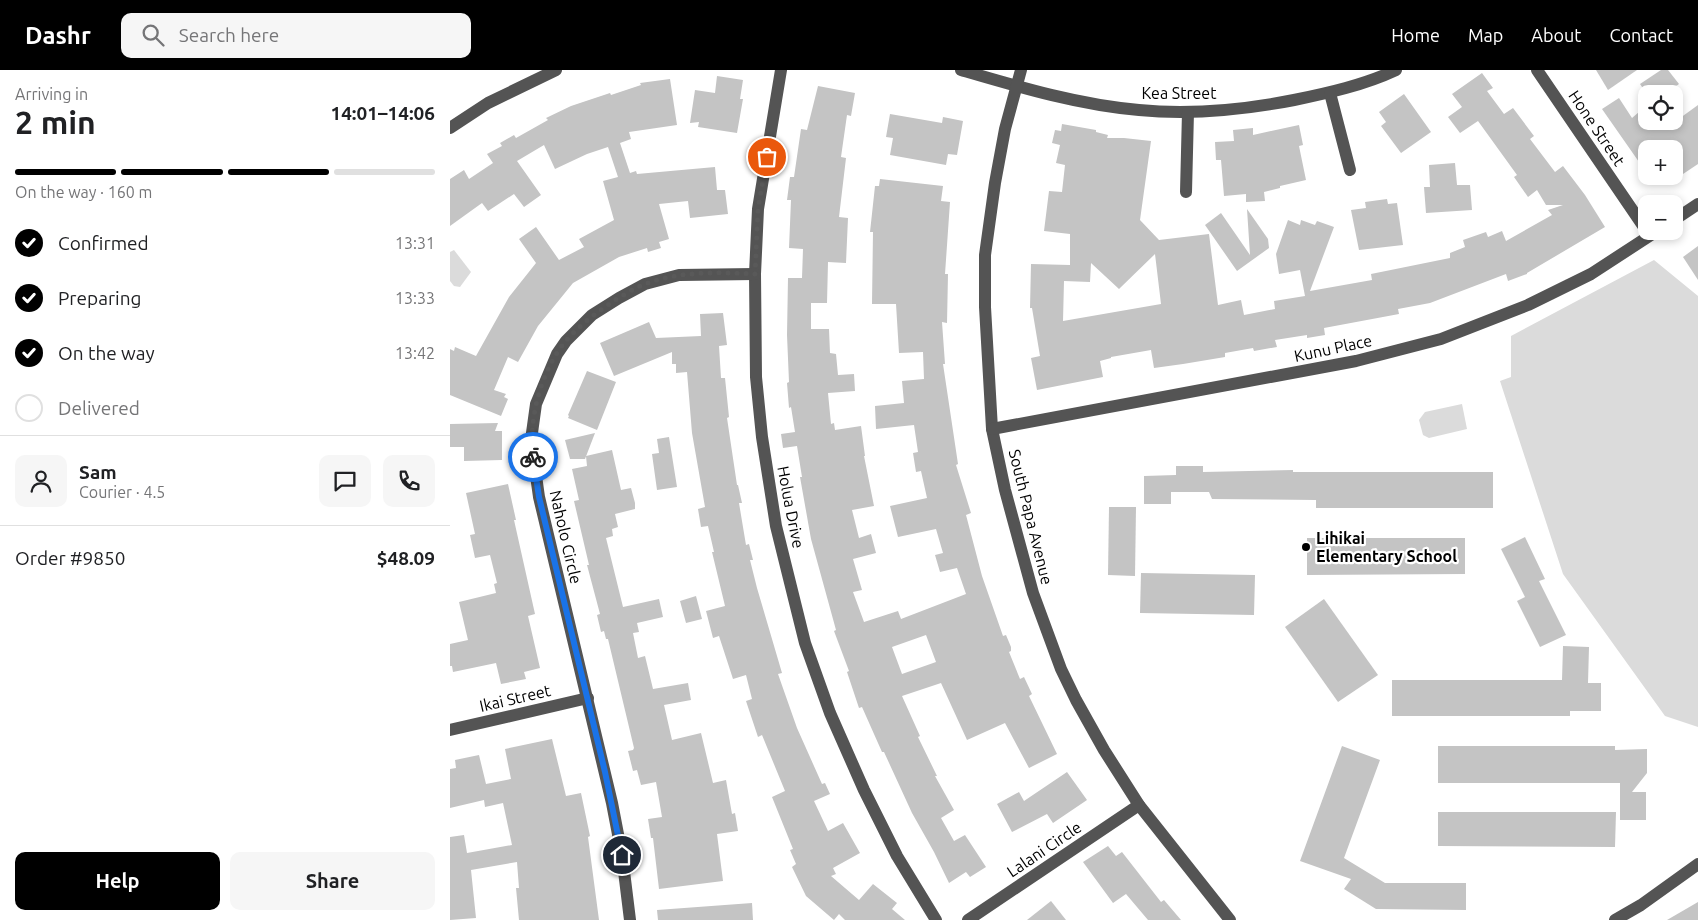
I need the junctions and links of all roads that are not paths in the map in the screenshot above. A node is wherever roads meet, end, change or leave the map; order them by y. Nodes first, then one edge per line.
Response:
1 (556, 70) edge
2 (781, 70) edge
3 (961, 70) edge
4 (1021, 70) edge
5 (1396, 70) edge
6 (1537, 70) edge
7 (1017, 86) junction
8 (1330, 93) junction
9 (1188, 112) junction
10 (450, 128) edge
11 (1350, 170) dead end
12 (1186, 192) dead end
13 (1698, 204) edge
14 (1683, 214) edge
15 (1638, 215) edge
16 (1639, 240) edge
17 (755, 274) junction
18 (992, 429) junction
19 (588, 698) junction
20 (450, 730) edge
21 (1139, 805) junction
22 (1698, 864) edge
23 (630, 920) edge
24 (936, 920) edge
25 (968, 920) edge
26 (1230, 920) edge
27 (1615, 920) edge

1 - 10 street
2 - 17 street, Holua Drive
3 - 7 street, Kea Street
4 - 7 street, South Papa Avenue
5 - 8 street, Kea Street
6 - 15 street, Hone Street
7 - 9 street, Kea Street
7 - 18 street, South Papa Avenue
8 - 9 street, Kea Street
8 - 11 street
9 - 12 street
13 - 14 street
16 - 18 street, Kunu Place
17 - 19 street, Naholo Circle
17 - 24 street, Holua Drive
18 - 21 street, South Papa Avenue
19 - 20 street, Ikai Street
19 - 23 street, Naholo Circle
21 - 25 street, Lalani Circle
21 - 26 street, South Papa Avenue
22 - 27 street

